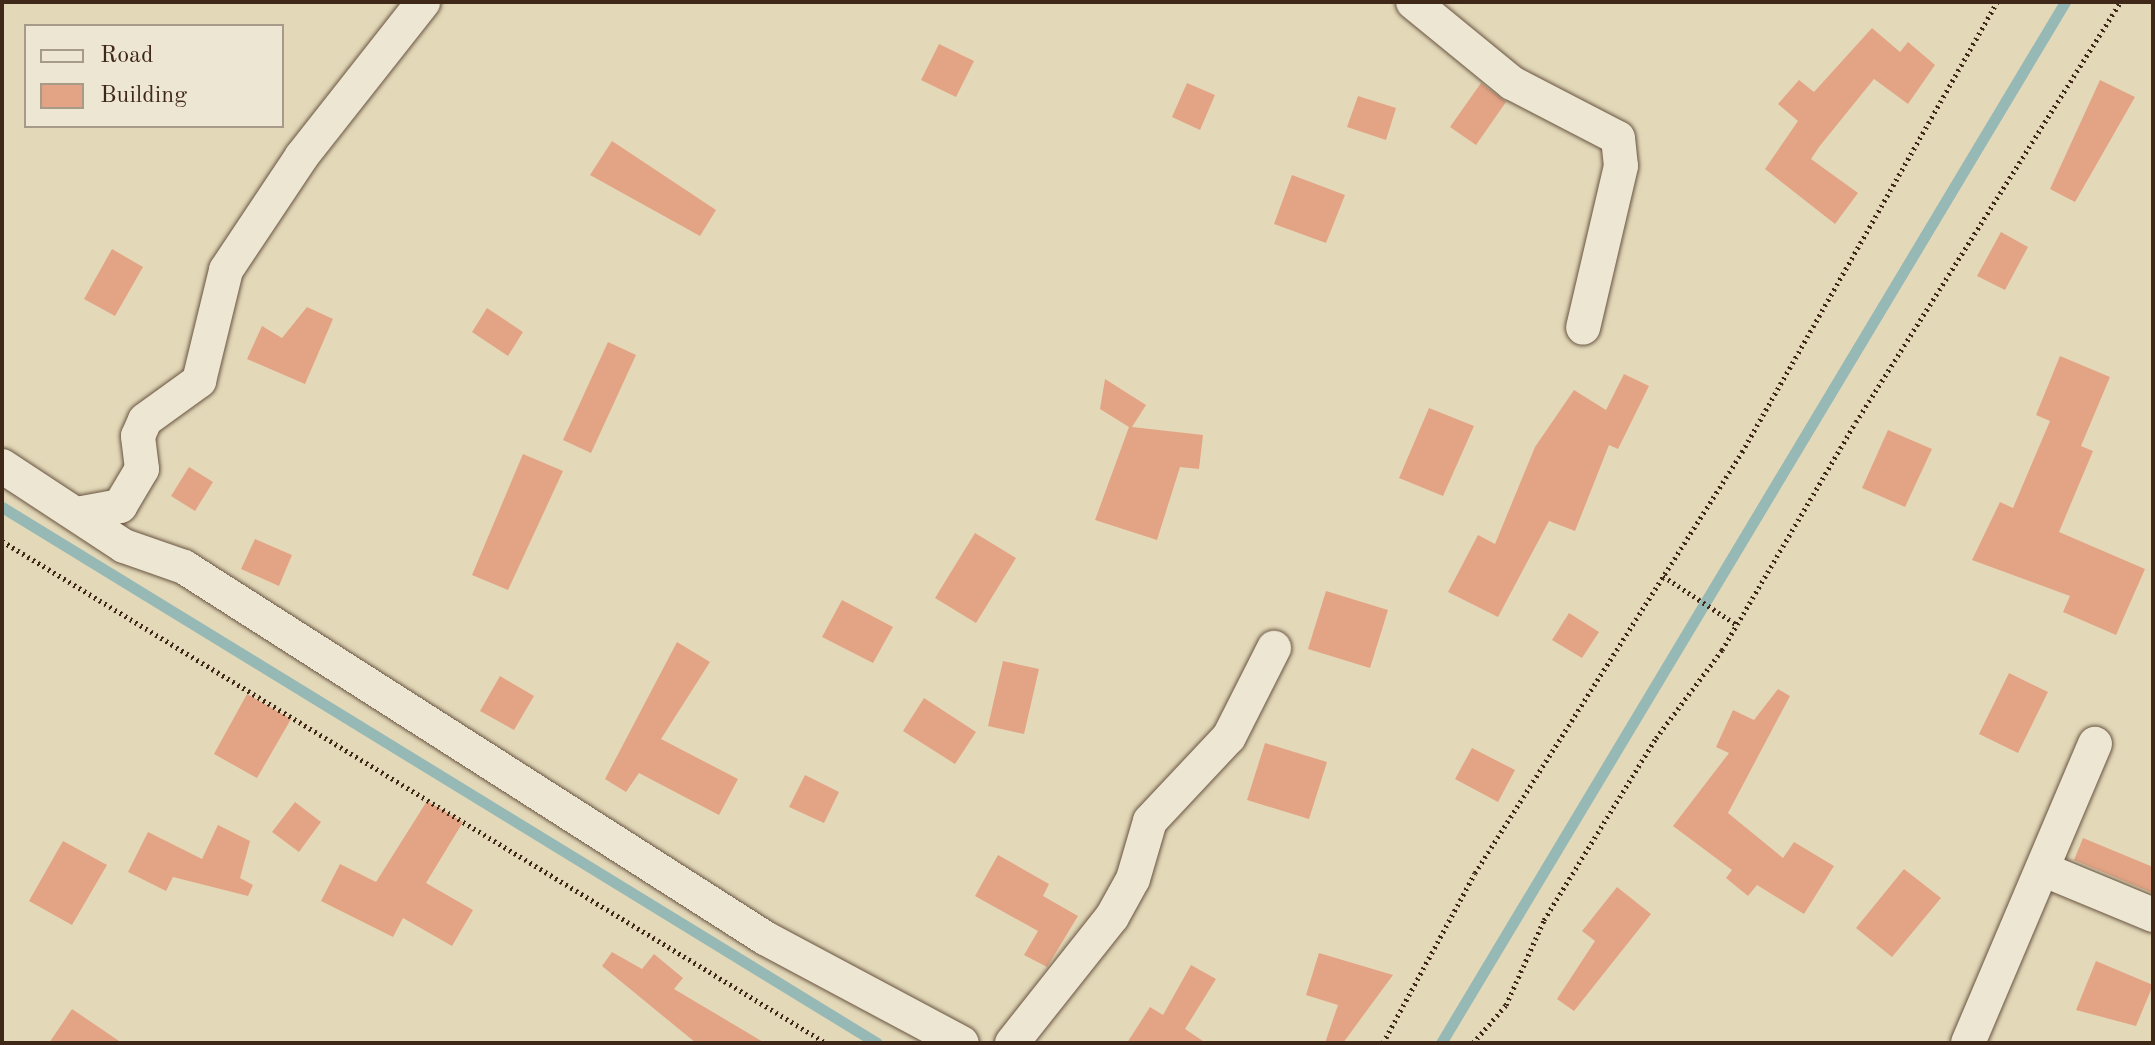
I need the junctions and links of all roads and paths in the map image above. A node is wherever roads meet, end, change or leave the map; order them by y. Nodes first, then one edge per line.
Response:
1 (423, 2) edge
2 (1413, 2) edge
3 (1997, 2) edge
4 (2121, 2) edge
5 (1583, 328) dead end
6 (2, 466) edge
7 (77, 514) junction
8 (2, 541) edge
9 (1663, 576) junction
10 (1737, 625) junction
11 (1274, 648) dead end
12 (2095, 744) dead end
13 (2047, 871) junction
14 (2153, 915) edge
15 (826, 1043) edge
16 (962, 1043) edge
17 (1012, 1043) edge
18 (1383, 1043) edge
19 (1473, 1043) edge
20 (1968, 1043) edge

1 - 7 street
2 - 5 street
3 - 9 path
4 - 10 path
6 - 7 street
7 - 16 street
8 - 15 path
9 - 10 path
9 - 18 path
10 - 19 path
11 - 17 street
12 - 13 street
13 - 14 street
13 - 20 street

